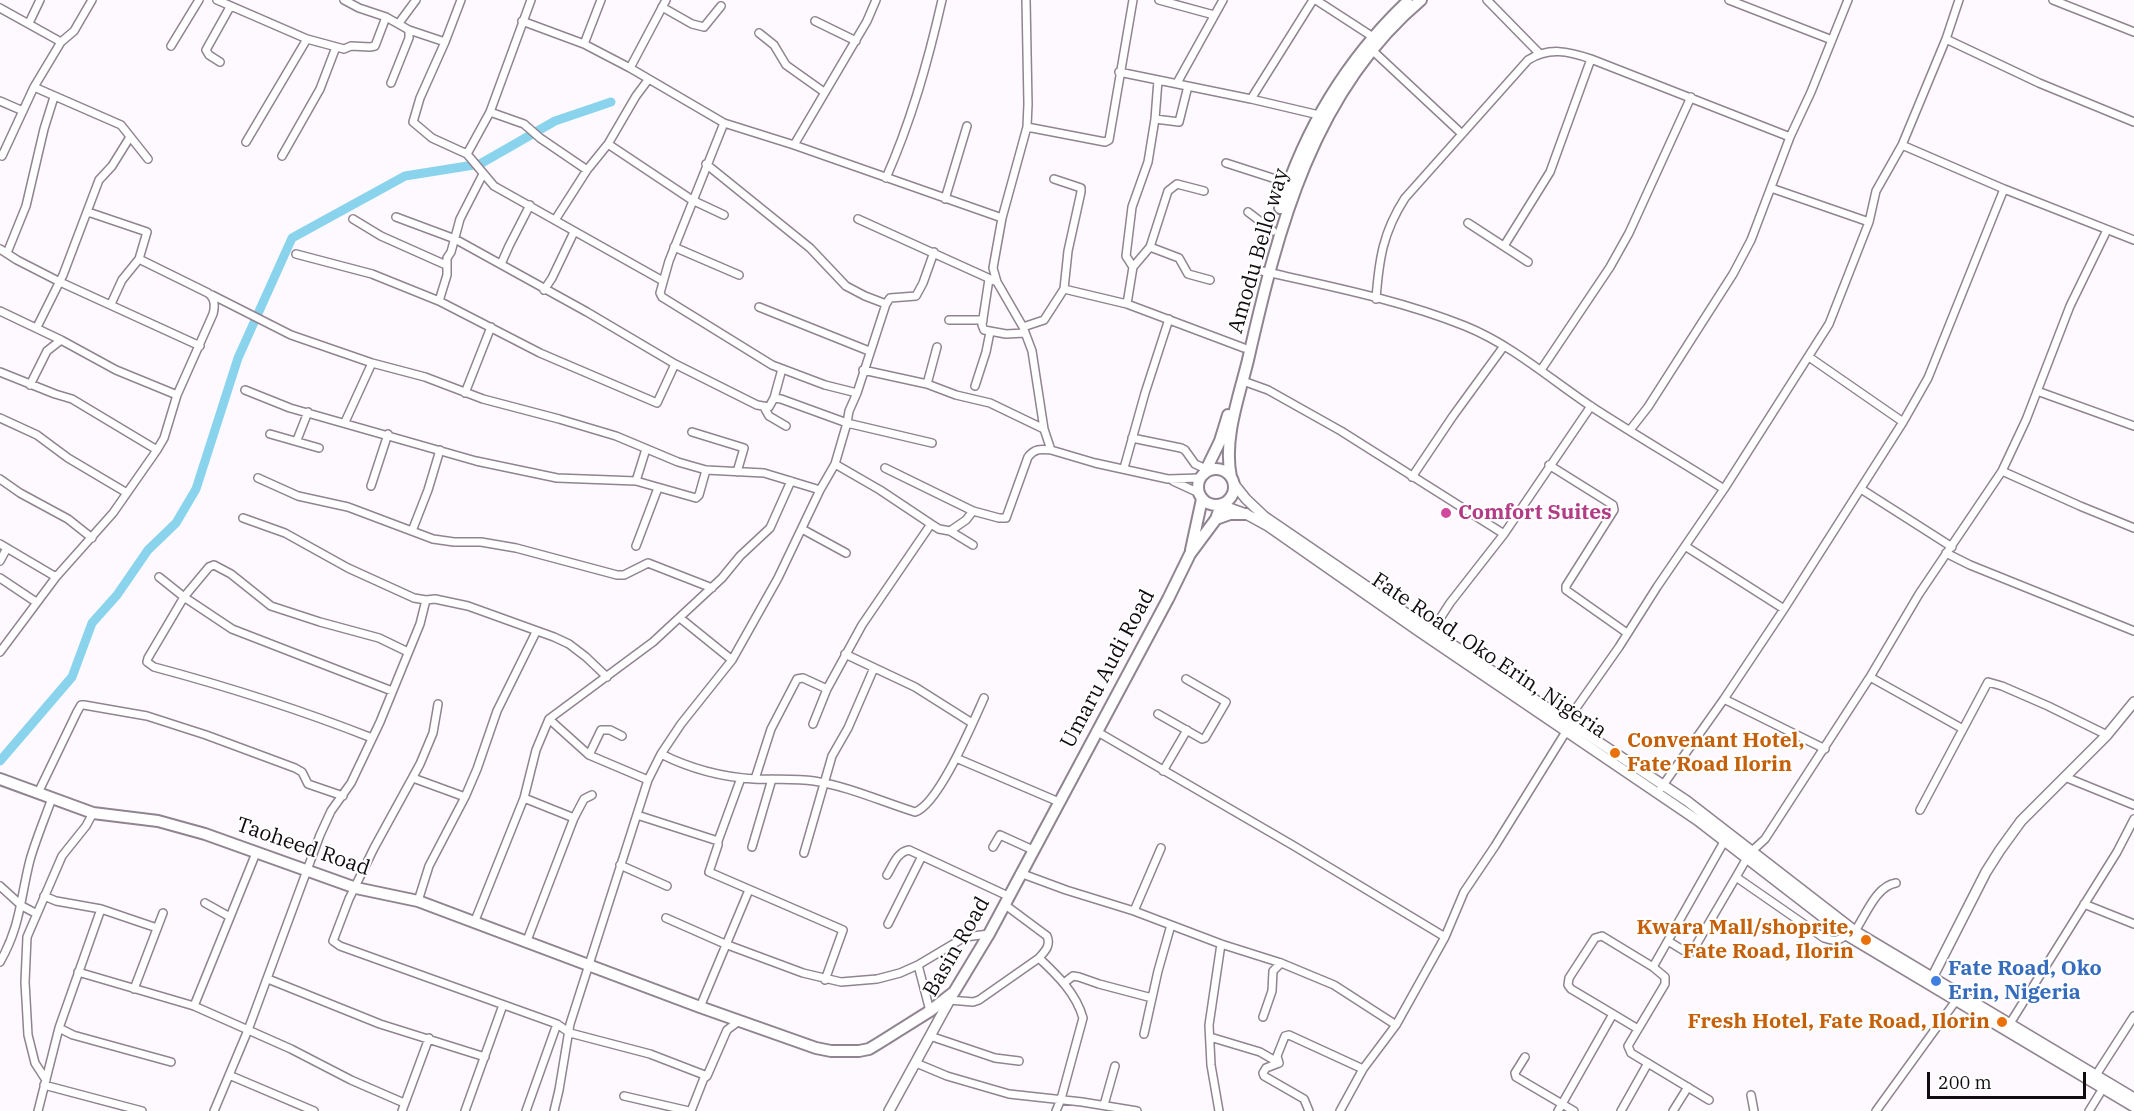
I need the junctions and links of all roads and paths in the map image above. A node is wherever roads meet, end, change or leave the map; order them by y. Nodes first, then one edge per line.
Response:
1 (40, 0) edge
2 (92, 0) edge
3 (199, 0) edge
4 (217, 0) edge
5 (344, 0) edge
6 (416, 0) edge
7 (461, 0) edge
8 (531, 0) edge
9 (601, 0) edge
10 (876, 0) edge
11 (942, 0) edge
12 (1026, 0) edge
13 (1133, 0) edge
14 (1159, 0) edge
15 (1223, 0) edge
16 (1314, 0) edge
17 (1410, 0) edge
18 (1421, 0) edge
19 (1487, 0) edge
20 (1729, 0) edge
21 (1848, 0) edge
22 (1959, 0) edge
23 (2053, 0) edge
24 (664, 4) edge
25 (721, 6) dead end
26 (230, 7) junction
27 (0, 8) edge
28 (1214, 15) junction
29 (386, 17) junction
30 (522, 21) junction
31 (815, 21) dead end
32 (29, 23) junction
33 (399, 23) junction
34 (409, 30) junction
35 (2134, 32) edge
36 (759, 33) dead end
37 (1373, 37) junction
38 (307, 39) junction
39 (1946, 39) junction
40 (1832, 40) junction
41 (856, 41) junction
42 (61, 42) junction
43 (445, 42) junction
44 (584, 44) junction
45 (171, 46) dead end
46 (336, 47) junction
47 (1372, 50) junction
48 (1539, 53) junction
49 (1591, 59) junction
50 (220, 62) dead end
51 (630, 68) junction
52 (1119, 72) junction
53 (648, 80) junction
54 (1158, 80) junction
55 (392, 83) dead end
56 (1177, 83) junction
57 (1188, 86) junction
58 (34, 87) junction
59 (824, 92) junction
60 (54, 97) junction
61 (1691, 97) junction
62 (1251, 99) junction
63 (0, 101) edge
64 (23, 111) junction
65 (490, 112) junction
66 (1319, 115) junction
67 (1155, 119) junction
68 (2134, 122) edge
69 (724, 123) junction
70 (967, 126) dead end
71 (1027, 127) junction
72 (1462, 134) junction
73 (130, 136) junction
74 (1790, 137) junction
75 (246, 142) dead end
76 (608, 144) junction
77 (794, 145) junction
78 (1902, 146) junction
79 (467, 154) junction
80 (0, 155) edge
81 (282, 156) dead end
82 (148, 159) dead end
83 (1226, 163) dead end
84 (706, 164) junction
85 (587, 170) junction
86 (483, 174) junction
87 (886, 178) junction
88 (1054, 178) dead end
89 (1288, 183) junction
90 (1771, 188) junction
91 (2004, 189) junction
92 (1203, 191) dead end
93 (945, 199) junction
94 (692, 200) junction
95 (530, 205) junction
96 (88, 212) junction
97 (1248, 212) dead end
98 (724, 215) dead end
99 (396, 217) dead end
100 (1002, 218) junction
101 (353, 219) dead end
102 (858, 219) dead end
103 (555, 220) junction
104 (1869, 222) junction
105 (1468, 223) dead end
106 (2107, 230) junction
107 (1273, 231) junction
108 (574, 232) junction
109 (455, 239) junction
110 (2134, 240) edge
111 (1504, 246) junction
112 (674, 247) junction
113 (1150, 248) junction
114 (3, 251) edge
115 (934, 252) junction
116 (296, 254) dead end
117 (139, 259) junction
118 (1528, 262) dead end
119 (501, 264) junction
120 (446, 265) junction
121 (1133, 267) junction
122 (1265, 272) junction
123 (739, 275) dead end
124 (989, 279) junction
125 (1210, 280) dead end
126 (663, 281) junction
127 (60, 282) junction
128 (997, 282) junction
129 (1064, 289) junction
130 (544, 290) junction
131 (212, 295) junction
132 (1376, 299) junction
133 (439, 301) junction
134 (111, 304) junction
135 (886, 304) junction
136 (1127, 304) junction
137 (759, 307) dead end
138 (0, 311) edge
139 (1169, 319) junction
140 (949, 320) dead end
141 (983, 320) junction
142 (37, 327) junction
143 (491, 327) junction
144 (1024, 330) junction
145 (990, 332) junction
146 (47, 334) junction
147 (61, 339) junction
148 (200, 346) junction
149 (1504, 346) junction
150 (937, 347) dead end
151 (1244, 348) junction
152 (47, 351) junction
153 (869, 351) junction
154 (1809, 357) junction
155 (372, 363) junction
156 (675, 364) junction
157 (782, 369) junction
158 (864, 370) junction
159 (1541, 370) junction
160 (0, 372) edge
161 (1243, 381) junction
162 (927, 384) junction
163 (30, 385) junction
164 (975, 386) dead end
165 (245, 390) dead end
166 (2037, 391) junction
167 (465, 393) junction
168 (857, 393) junction
169 (177, 394) junction
170 (774, 398) junction
171 (1591, 406) junction
172 (764, 407) junction
173 (308, 412) junction
174 (0, 418) edge
175 (345, 422) junction
176 (1903, 422) junction
177 (847, 423) junction
178 (786, 426) dead end
179 (2134, 426) edge
180 (1044, 429) junction
181 (1630, 430) junction
182 (692, 432) dead end
183 (270, 434) dead end
184 (388, 434) junction
185 (1132, 438) junction
186 (297, 440) junction
187 (932, 443) dead end
188 (320, 448) dead end
189 (157, 450) junction
190 (440, 450) junction
191 (646, 450) junction
192 (1051, 450) junction
193 (834, 464) junction
194 (1550, 465) junction
195 (885, 468) dead end
196 (1124, 468) junction
197 (706, 470) junction
198 (2002, 471) junction
199 (737, 472) junction
200 (1203, 474) junction
201 (1412, 477) junction
202 (258, 478) dead end
203 (1168, 478) junction
204 (0, 479) edge
205 (1233, 480) junction
206 (636, 481) junction
207 (791, 481) junction
208 (371, 486) dead end
209 (658, 488) junction
210 (1724, 489) junction
211 (1861, 489) junction
212 (820, 490) junction
213 (127, 493) junction
214 (1201, 496) junction
215 (1221, 505) junction
216 (973, 511) junction
217 (1246, 514) junction
218 (243, 518) dead end
219 (1216, 519) junction
220 (931, 524) junction
221 (2134, 528) edge
222 (802, 529) junction
223 (1279, 530) junction
224 (412, 531) junction
225 (950, 531) junction
226 (1504, 534) junction
227 (92, 538) junction
228 (973, 544) dead end
229 (1951, 545) junction
230 (3, 546) edge
231 (636, 546) dead end
232 (1685, 546) junction
233 (846, 553) dead end
234 (1946, 553) junction
235 (1190, 554) junction
236 (1958, 558) junction
237 (0, 561) edge
238 (56, 577) junction
239 (0, 578) edge
240 (159, 578) dead end
241 (712, 588) junction
242 (184, 597) junction
243 (426, 600) junction
244 (36, 602) junction
245 (1784, 609) junction
246 (680, 618) junction
247 (1432, 631) junction
248 (2134, 631) edge
249 (536, 632) junction
250 (1627, 633) junction
251 (4, 639) edge
252 (0, 652) edge
253 (408, 652) junction
254 (845, 654) junction
255 (732, 660) junction
256 (874, 669) junction
257 (607, 677) junction
258 (1870, 677) junction
259 (1186, 678) dead end
260 (827, 689) junction
261 (392, 691) junction
262 (984, 698) dead end
263 (1724, 699) junction
264 (2134, 702) edge
265 (438, 704) dead end
266 (1158, 714) dead end
267 (549, 719) junction
268 (972, 723) junction
269 (813, 724) dead end
270 (1567, 726) junction
271 (1963, 729) junction
272 (1187, 730) junction
273 (1096, 732) junction
274 (2107, 735) junction
275 (622, 736) dead end
276 (372, 738) junction
277 (1825, 749) junction
278 (661, 754) junction
279 (589, 755) junction
280 (956, 758) junction
281 (1163, 771) junction
282 (2065, 777) junction
283 (413, 778) junction
284 (741, 778) junction
285 (0, 779) edge
286 (755, 779) junction
287 (772, 779) junction
288 (648, 780) junction
289 (823, 782) junction
290 (1660, 788) junction
291 (38, 793) junction
292 (592, 795) dead end
293 (343, 796) junction
294 (465, 797) junction
295 (52, 798) junction
296 (524, 798) junction
297 (1059, 802) junction
298 (2134, 805) edge
299 (1920, 810) dead end
300 (93, 813) junction
301 (638, 815) junction
302 (574, 818) junction
303 (2134, 819) edge
304 (718, 840) junction
305 (1725, 840) junction
306 (993, 846) dead end
307 (752, 847) dead end
308 (1161, 848) dead end
309 (1033, 850) junction
310 (256, 853) junction
311 (804, 853) dead end
312 (1750, 854) junction
313 (922, 856) junction
314 (620, 865) junction
315 (306, 870) junction
316 (1020, 873) junction
317 (887, 875) dead end
318 (1736, 877) junction
319 (1896, 883) dead end
320 (667, 885) dead end
321 (0, 886) edge
322 (356, 888) junction
323 (749, 890) junction
324 (44, 896) junction
325 (1006, 900) junction
326 (418, 902) junction
327 (205, 903) dead end
328 (2084, 904) junction
329 (22, 906) junction
330 (100, 909) junction
331 (1134, 911) junction
332 (163, 913) dead end
333 (37, 914) junction
334 (230, 917) junction
335 (666, 918) dead end
336 (474, 922) junction
337 (888, 924) dead end
338 (2134, 924) edge
339 (1171, 925) junction
340 (157, 928) junction
341 (1850, 933) junction
342 (989, 934) junction
343 (1445, 937) junction
344 (1668, 941) junction
345 (526, 943) junction
346 (725, 944) junction
347 (1221, 944) junction
348 (1039, 958) junction
349 (0, 962) edge
350 (1281, 963) junction
351 (918, 965) junction
352 (589, 966) junction
353 (1653, 967) junction
354 (78, 972) junction
355 (1932, 978) junction
356 (268, 979) junction
357 (825, 980) junction
358 (1064, 982) junction
359 (135, 989) junction
360 (952, 996) junction
361 (1152, 998) junction
362 (1955, 1002) junction
363 (502, 1005) junction
364 (194, 1006) junction
365 (700, 1007) junction
366 (930, 1011) junction
367 (1613, 1014) junction
368 (2134, 1016) edge
369 (1263, 1017) dead end
370 (738, 1021) junction
371 (557, 1024) junction
372 (1396, 1024) junction
373 (2009, 1025) junction
374 (59, 1028) junction
375 (1638, 1029) junction
376 (248, 1030) junction
377 (570, 1033) junction
378 (1144, 1034) dead end
379 (930, 1036) junction
380 (1210, 1037) junction
381 (429, 1038) junction
382 (485, 1057) junction
383 (1525, 1057) dead end
384 (1019, 1061) dead end
385 (171, 1062) dead end
386 (916, 1063) junction
387 (1279, 1063) junction
388 (1648, 1063) junction
389 (1115, 1066) dead end
390 (1363, 1069) junction
391 (229, 1075) junction
392 (2096, 1075) junction
393 (707, 1076) junction
394 (45, 1082) junction
395 (2104, 1085) junction
396 (1688, 1087) junction
397 (1751, 1095) dead end
398 (624, 1096) dead end
399 (2134, 1098) edge
400 (1061, 1099) junction
401 (1709, 1100) dead end
402 (1104, 1105) junction
403 (403, 1107) edge
404 (2134, 1107) edge
405 (1560, 1108) edge
406 (38, 1111) edge
407 (142, 1111) edge
408 (214, 1111) edge
409 (314, 1111) edge
410 (465, 1111) edge
411 (526, 1111) edge
412 (554, 1111) edge
413 (690, 1111) edge
414 (889, 1111) edge
415 (1056, 1111) edge
416 (1137, 1111) edge
417 (1219, 1111) edge
418 (1309, 1111) edge
419 (1340, 1111) edge
420 (1574, 1111) edge
421 (1621, 1111) edge
422 (1673, 1111) edge
423 (1754, 1111) edge
424 (1876, 1111) edge
425 (2089, 1111) edge

1 - 32 street
2 - 42 street
3 - 45 street
4 - 26 street
5 - 29 street
6 - 33 street
7 - 43 street
8 - 30 street
9 - 44 street
10 - 41 street
11 - 87 street
12 - 71 street
13 - 52 street
14 - 28 street
15 - 28 street
16 - 37 street
16 - 62 street
17 - 37 main road, Amodu Bello way
18 - 47 main road, Amodu Bello way
19 - 48 street
20 - 40 street
21 - 40 street
22 - 39 street
23 - 35 street
24 - 25 street
24 - 51 street
26 - 38 street
26 - 50 street
27 - 32 street
28 - 56 street
29 - 33 street
29 - 46 street
30 - 44 street
30 - 65 street
31 - 41 street
32 - 42 street
33 - 34 street
34 - 43 street
34 - 55 street
36 - 59 street
37 - 66 main road, Amodu Bello way
38 - 46 street
38 - 75 street
39 - 68 street
39 - 78 street
40 - 74 street
41 - 59 street
42 - 58 street
43 - 79 street
44 - 51 street
46 - 81 street
47 - 72 street
47 - 122 main road, Amodu Bello way
48 - 49 street
48 - 72 street
49 - 61 street
49 - 111 street
51 - 53 street
52 - 54 street
52 - 71 street
53 - 69 street
53 - 76 street
54 - 56 street
54 - 67 street
56 - 57 street
57 - 62 street
57 - 67 street
58 - 60 street
58 - 64 street
59 - 77 street
60 - 73 street
60 - 114 street
61 - 74 street
61 - 159 street
62 - 66 street
63 - 64 street
64 - 80 street
65 - 79 street
65 - 85 street
66 - 89 main road, Amodu Bello way
67 - 121 street
69 - 77 street
69 - 84 street
70 - 93 street
71 - 100 street
72 - 132 street
73 - 82 street
73 - 96 street
74 - 90 street
76 - 85 street
76 - 94 street
77 - 87 street
78 - 91 street
78 - 104 street
79 - 86 street
83 - 89 street
84 - 94 street
84 - 135 street
85 - 103 street
86 - 95 street
86 - 109 street
87 - 93 street
88 - 129 street
89 - 107 main road, Amodu Bello way
90 - 104 street
90 - 181 street
91 - 106 street
91 - 176 street
92 - 113 street
93 - 100 street
94 - 98 street
94 - 112 street
95 - 103 street
95 - 119 street
96 - 117 street
96 - 127 street
97 - 107 street
99 - 109 street
100 - 128 street
101 - 120 street
102 - 115 street
103 - 108 street
104 - 154 street
105 - 111 street
106 - 110 street
106 - 166 street
107 - 122 main road, Amodu Bello way
108 - 126 street
108 - 130 street
109 - 119 street
109 - 120 street
111 - 118 street
112 - 123 street
112 - 126 street
113 - 121 street
113 - 125 street
114 - 127 street
115 - 124 street
115 - 135 street
116 - 133 street
117 - 131 street
117 - 134 street
119 - 130 street
120 - 133 street
121 - 136 street
122 - 132 street
122 - 151 main road, Amodu Bello way
122 - 161 main road, Amodu Bello way
124 - 128 street
124 - 141 street
126 - 157 street
127 - 134 street
127 - 142 street
128 - 144 street
129 - 136 street
129 - 144 street
130 - 156 street
131 - 148 street
131 - 155 street
132 - 149 street
133 - 143 street
134 - 148 street
135 - 153 street
136 - 139 street
137 - 153 street
138 - 142 street
139 - 151 street
139 - 185 street
140 - 141 street
141 - 145 street
142 - 146 street
143 - 156 street
143 - 167 street
144 - 145 street
144 - 180 street
145 - 164 street
146 - 147 street
146 - 152 street
147 - 152 street
147 - 169 street
148 - 169 street
149 - 159 street
149 - 201 street
150 - 162 street
151 - 200 main road, Amodu Bello way
152 - 163 street
153 - 158 street
154 - 176 street
154 - 210 street
155 - 167 street
155 - 175 street
156 - 172 street
157 - 168 street
157 - 170 street
158 - 162 street
158 - 168 street
159 - 171 street
160 - 163 street
161 - 201 street
161 - 205 main road, Amodu Bello way
162 - 180 street
163 - 189 street
165 - 173 street
166 - 179 street
166 - 198 street
167 - 191 street
168 - 177 street
169 - 189 street
170 - 172 street
170 - 177 street
171 - 181 street
171 - 194 street
172 - 178 street
173 - 175 street
173 - 186 street
174 - 213 street
175 - 184 street
176 - 211 street
177 - 187 street
177 - 193 street
180 - 192 street
181 - 210 street
182 - 199 street
183 - 186 street
184 - 190 street
184 - 208 street
185 - 196 street
185 - 200 street
186 - 188 street
189 - 213 street
190 - 206 street
190 - 224 street
191 - 197 street
191 - 206 street
192 - 196 street
192 - 216 street
193 - 212 street
193 - 220 street
194 - 226 street
194 - 250 street
195 - 216 street
196 - 203 street
197 - 199 street
197 - 209 street
198 - 221 street
198 - 229 street
199 - 207 street
200 - 203 street
200 - 205 main road
200 - 214 main road
201 - 226 street
202 - 224 street
203 - 214 street
204 - 227 street
205 - 215 main road
205 - 223 street
206 - 209 street
207 - 212 street
207 - 241 street
209 - 231 street
210 - 232 street
211 - 229 street
211 - 245 street
212 - 222 street
213 - 227 street
214 - 215 main road
214 - 235 main road
215 - 217 street
215 - 219 main road
216 - 225 street
217 - 219 main road
217 - 223 street
218 - 243 street
219 - 235 main road
220 - 225 street
220 - 254 street
222 - 233 street
222 - 255 street
223 - 247 street, Fate Road, Oko Erin, Nigeria
223 - 270 street, Fate Road, Oko Erin, Nigeria
224 - 241 street
225 - 228 street
226 - 247 street
227 - 238 street
229 - 234 street
229 - 236 street
230 - 237 street
230 - 238 street
232 - 245 street
232 - 250 street
234 - 236 street
234 - 258 street
235 - 273 main road, Umaru Audi Road
236 - 248 street
238 - 244 street
239 - 244 street
240 - 242 street
241 - 246 street
242 - 253 street
242 - 261 street
242 - 276 street
243 - 249 street
243 - 253 street
244 - 251 street
245 - 263 street
246 - 255 street
246 - 257 street
247 - 270 street, Fate Road, Oko Erin, Nigeria
249 - 257 street
249 - 294 street
250 - 270 street
251 - 252 street
253 - 261 street
254 - 256 street
254 - 260 street
255 - 278 street
256 - 268 street
256 - 289 street
257 - 267 street
258 - 271 street
258 - 277 street
259 - 272 street
260 - 269 street
260 - 286 street
261 - 276 street
262 - 268 street
263 - 277 street
263 - 290 street
264 - 274 street
265 - 283 street
266 - 272 street
267 - 279 street
267 - 296 street
268 - 280 street
270 - 290 street, Fate Road, Oko Erin, Nigeria
270 - 343 street
271 - 274 street
271 - 299 street
272 - 281 street
273 - 281 street
273 - 297 main road, Umaru Audi Road
274 - 282 street
275 - 279 street
276 - 293 street
277 - 312 street
278 - 284 street
278 - 288 street
279 - 288 street
280 - 289 street
280 - 297 street
281 - 343 street
282 - 298 street
282 - 355 street
283 - 294 street
283 - 322 street
284 - 286 street
284 - 304 street
285 - 291 main road, Taoheed Road
286 - 287 street
287 - 289 street
287 - 307 street
288 - 301 street
289 - 311 street
290 - 305 street, Fate Road, Oko Erin, Nigeria
290 - 312 street, Fate Road, Oko Erin, Nigeria
291 - 293 street
291 - 295 main road, Taoheed Road
292 - 302 street
293 - 315 street
294 - 326 street
295 - 300 main road, Taoheed Road
295 - 329 street
296 - 302 street
296 - 336 street
297 - 309 main road, Basin Road
300 - 310 main road, Taoheed Road
300 - 324 street
301 - 304 street
301 - 314 street
302 - 345 street
303 - 328 street
304 - 323 street
305 - 312 street, Fate Road, Oko Erin, Nigeria
305 - 344 street
306 - 309 street
308 - 331 street
309 - 316 main road, Basin Road
310 - 315 main road, Taoheed Road
310 - 334 street
312 - 318 street
312 - 341 street, Fate Road, Oko Erin, Nigeria
313 - 317 street
313 - 325 street
313 - 337 street
314 - 320 street
314 - 352 street
315 - 322 main road, Taoheed Road
315 - 356 street
316 - 325 main road, Basin Road
316 - 331 street
318 - 341 street
318 - 344 street
319 - 341 street
321 - 329 street
322 - 326 main road, Taoheed Road
322 - 363 street
323 - 346 street
323 - 357 street
324 - 330 street
324 - 333 street
325 - 342 main road, Basin Road
325 - 348 street
326 - 336 main road, Taoheed Road
327 - 334 street
328 - 338 street
328 - 373 street
329 - 333 street
329 - 349 street
330 - 340 street
330 - 354 street
331 - 339 street
332 - 340 street
333 - 394 street
334 - 364 street
335 - 346 street
336 - 345 main road, Taoheed Road
339 - 347 street
339 - 361 street
340 - 359 street
341 - 355 street, Fate Road, Oko Erin, Nigeria
341 - 362 street, Fate Road, Oko Erin, Nigeria
342 - 351 street
342 - 360 main road, Basin Road
343 - 372 street
344 - 353 street
345 - 352 main road, Taoheed Road
346 - 357 street
346 - 365 street
347 - 350 street
347 - 380 street
348 - 358 street
348 - 360 street
350 - 369 street
350 - 372 street
351 - 357 street
351 - 366 street
352 - 365 main road, Taoheed Road
352 - 377 street
353 - 367 street
353 - 375 street
354 - 359 street
354 - 374 street
355 - 373 street, Fate Road, Oko Erin, Nigeria
356 - 376 street
356 - 381 street
358 - 361 street
358 - 400 street
359 - 364 street
360 - 366 main road, Taoheed Road
360 - 379 street, Basin Road
361 - 378 street
362 - 395 street, Fate Road, Oko Erin, Nigeria
362 - 424 street
363 - 371 street
363 - 382 street
364 - 376 street
365 - 370 main road, Taoheed Road
366 - 370 main road, Taoheed Road
367 - 375 street
367 - 405 street
368 - 392 street
370 - 393 street
371 - 377 street
371 - 411 street
372 - 390 street
373 - 392 street, Fate Road, Oko Erin, Nigeria
374 - 385 street
374 - 394 street
375 - 388 street
376 - 391 street
376 - 403 street
377 - 393 street
377 - 412 street
379 - 384 street
379 - 386 street, Basin Road
380 - 387 street
380 - 417 street
381 - 382 street
381 - 403 street
382 - 410 street
383 - 405 street
386 - 400 street
386 - 414 street, Basin Road
387 - 390 street
387 - 418 street
388 - 396 street
388 - 421 street
389 - 402 street
390 - 419 street
391 - 408 street
391 - 409 street
392 - 395 street, Fate Road, Oko Erin, Nigeria
393 - 413 street
394 - 406 street
394 - 407 street
395 - 399 street, Fate Road, Oko Erin, Nigeria
395 - 404 street, Fate Road, Oko Erin, Nigeria
395 - 425 street
396 - 401 street
396 - 422 street
397 - 423 street
398 - 413 street
400 - 402 street
400 - 415 street
402 - 416 street
405 - 420 street

